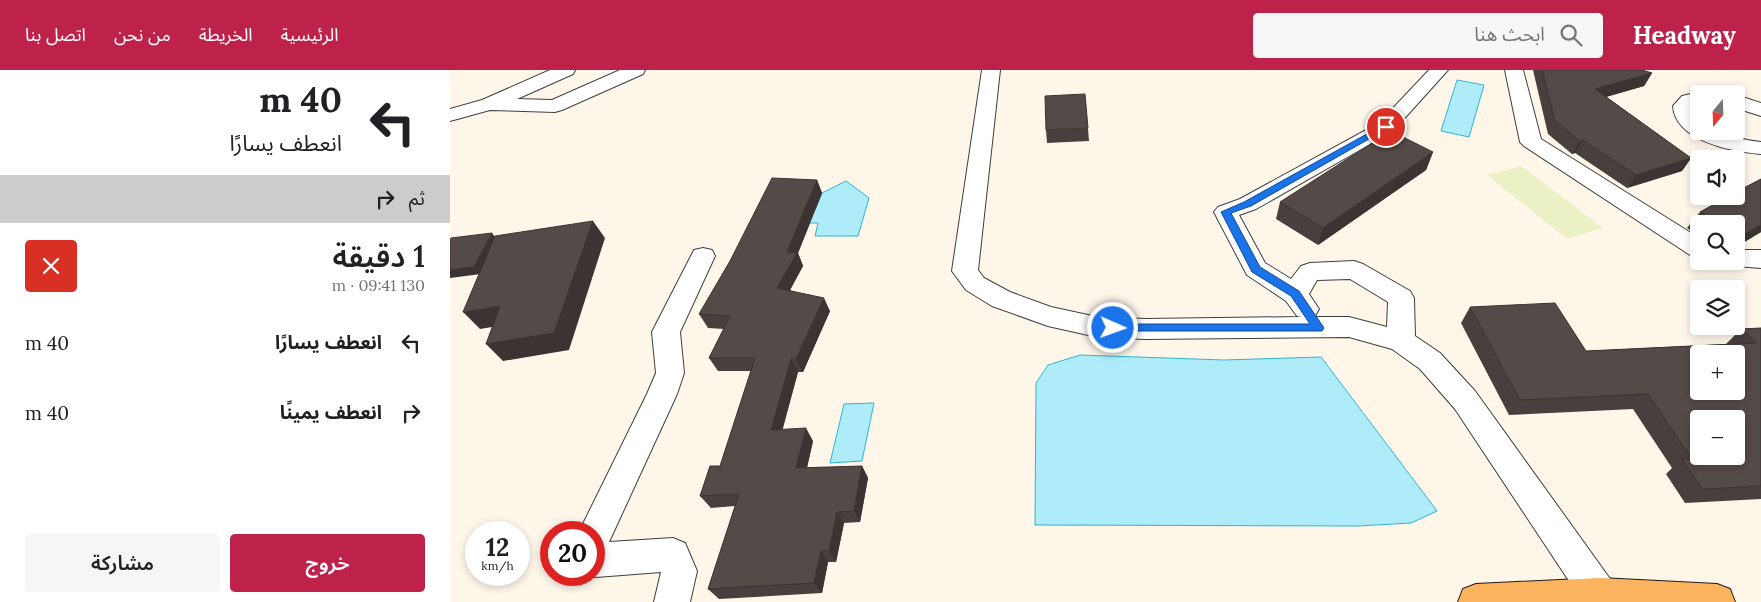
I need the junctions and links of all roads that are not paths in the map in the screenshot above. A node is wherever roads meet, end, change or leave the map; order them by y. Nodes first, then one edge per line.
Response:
1 (566, 70) edge
2 (636, 70) edge
3 (991, 70) edge
4 (1439, 70) edge
5 (1514, 70) edge
6 (1690, 100) edge
7 (489, 104) junction
8 (1745, 104) edge
9 (1761, 110) edge
10 (450, 115) edge
11 (1690, 124) edge
12 (1718, 140) edge
13 (1761, 148) edge
14 (1690, 243) edge
15 (703, 256) dead end
16 (1745, 258) edge
17 (1761, 259) edge
18 (1295, 294) junction
19 (1318, 328) junction
20 (1400, 341) junction
21 (602, 521) edge
22 (605, 559) edge
23 (1600, 596) junction
24 (672, 602) edge
25 (1476, 602) edge
26 (1717, 602) edge

1 - 7 street
2 - 7 street
3 - 19 street
4 - 18 street
5 - 14 street
6 - 11 street
7 - 10 street
8 - 9 street
12 - 13 street
15 - 21 street
16 - 17 street
18 - 19 street
18 - 20 street
19 - 20 street
20 - 23 street
22 - 24 street
23 - 25 main road
23 - 26 main road

